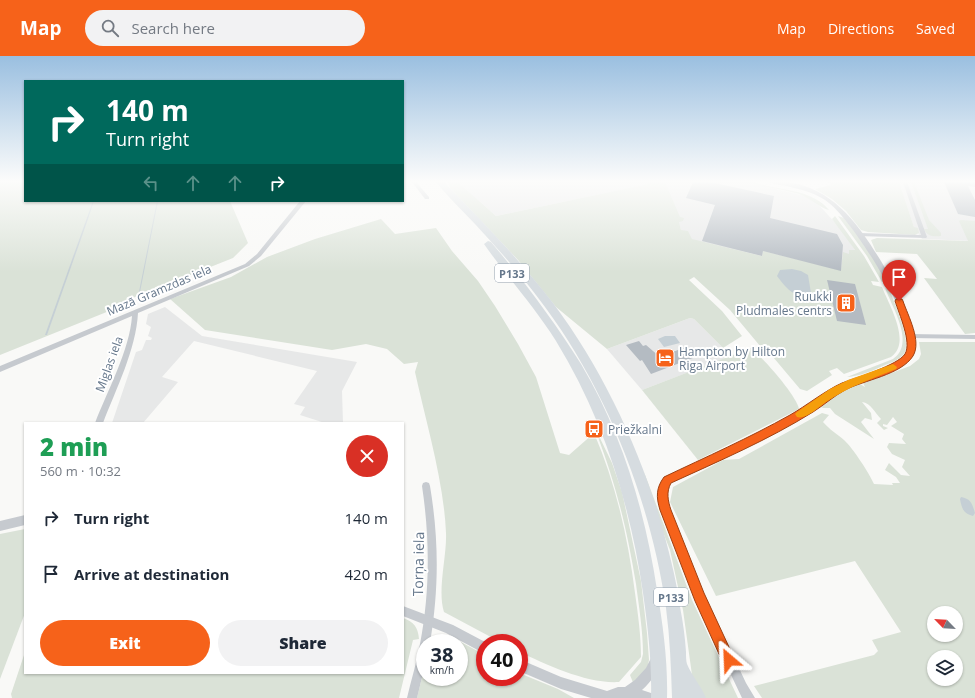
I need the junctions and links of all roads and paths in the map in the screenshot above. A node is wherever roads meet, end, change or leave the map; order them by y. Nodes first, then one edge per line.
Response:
1 (294, 212) edge
2 (460, 212) edge
3 (464, 212) edge
4 (843, 212) edge
5 (915, 212) edge
6 (860, 235) junction
7 (134, 312) junction
8 (910, 336) junction
9 (975, 337) edge
10 (0, 369) edge
11 (99, 422) edge
12 (426, 486) dead end
13 (24, 520) edge
14 (0, 526) edge
15 (404, 611) edge
16 (429, 620) junction
17 (427, 634) edge
18 (476, 644) edge
19 (658, 653) junction
20 (680, 664) junction
21 (528, 669) edge
22 (416, 681) edge
23 (625, 693) junction
24 (743, 693) edge
25 (610, 697) edge
26 (412, 698) edge
27 (650, 698) edge
28 (659, 698) edge
29 (680, 698) edge
30 (698, 698) edge
31 (750, 698) edge

1 - 7 street, Mazā Gramzdas iela
2 - 19 main road, P133
3 - 20 main road, P133
4 - 6 street
5 - 6 street
6 - 8 street
7 - 10 street, Mazā Gramzdas iela
7 - 11 street, Miglas iela
8 - 9 street
8 - 24 street
12 - 16 street, Torņa iela
13 - 14 street
15 - 16 street
16 - 17 street, Torņa iela
16 - 18 street
19 - 23 street
19 - 28 main road, P133
20 - 29 main road, P133
20 - 30 main road
21 - 25 street
22 - 26 street, Torņa iela
23 - 25 street
23 - 27 street
24 - 31 street

